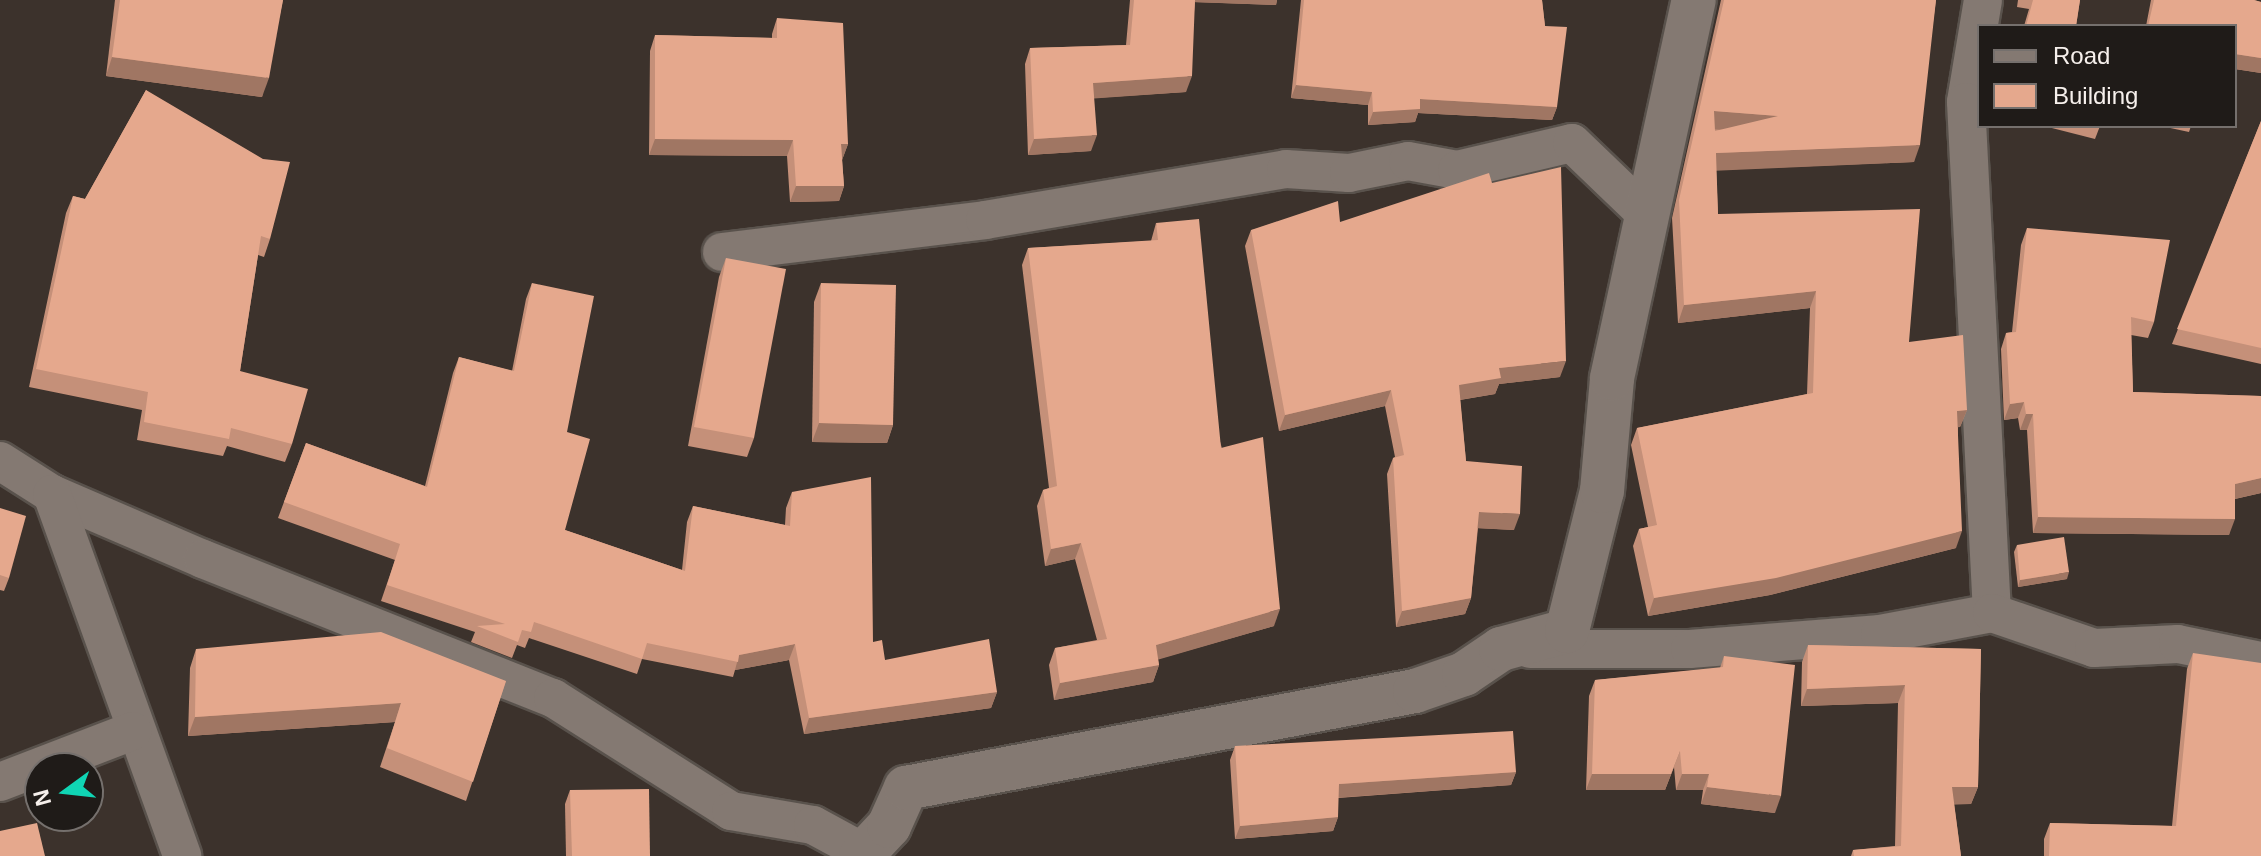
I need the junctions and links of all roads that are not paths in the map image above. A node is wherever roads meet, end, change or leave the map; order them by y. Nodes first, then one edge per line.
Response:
1 (1694, 0) edge
2 (1983, 0) edge
3 (1979, 24) edge
4 (1977, 36) edge
5 (1648, 216) junction
6 (722, 252) dead end
7 (1, 455) edge
8 (52, 494) junction
9 (1992, 613) junction
10 (1501, 649) junction
11 (2261, 661) edge
12 (133, 731) junction
13 (0, 782) edge
14 (862, 854) edge
15 (182, 856) edge

1 - 5 street
2 - 3 street
4 - 9 street
5 - 6 street
5 - 10 street
7 - 8 street
8 - 12 street
8 - 14 street
9 - 10 street
9 - 11 street
10 - 14 street
12 - 13 street
12 - 15 street

